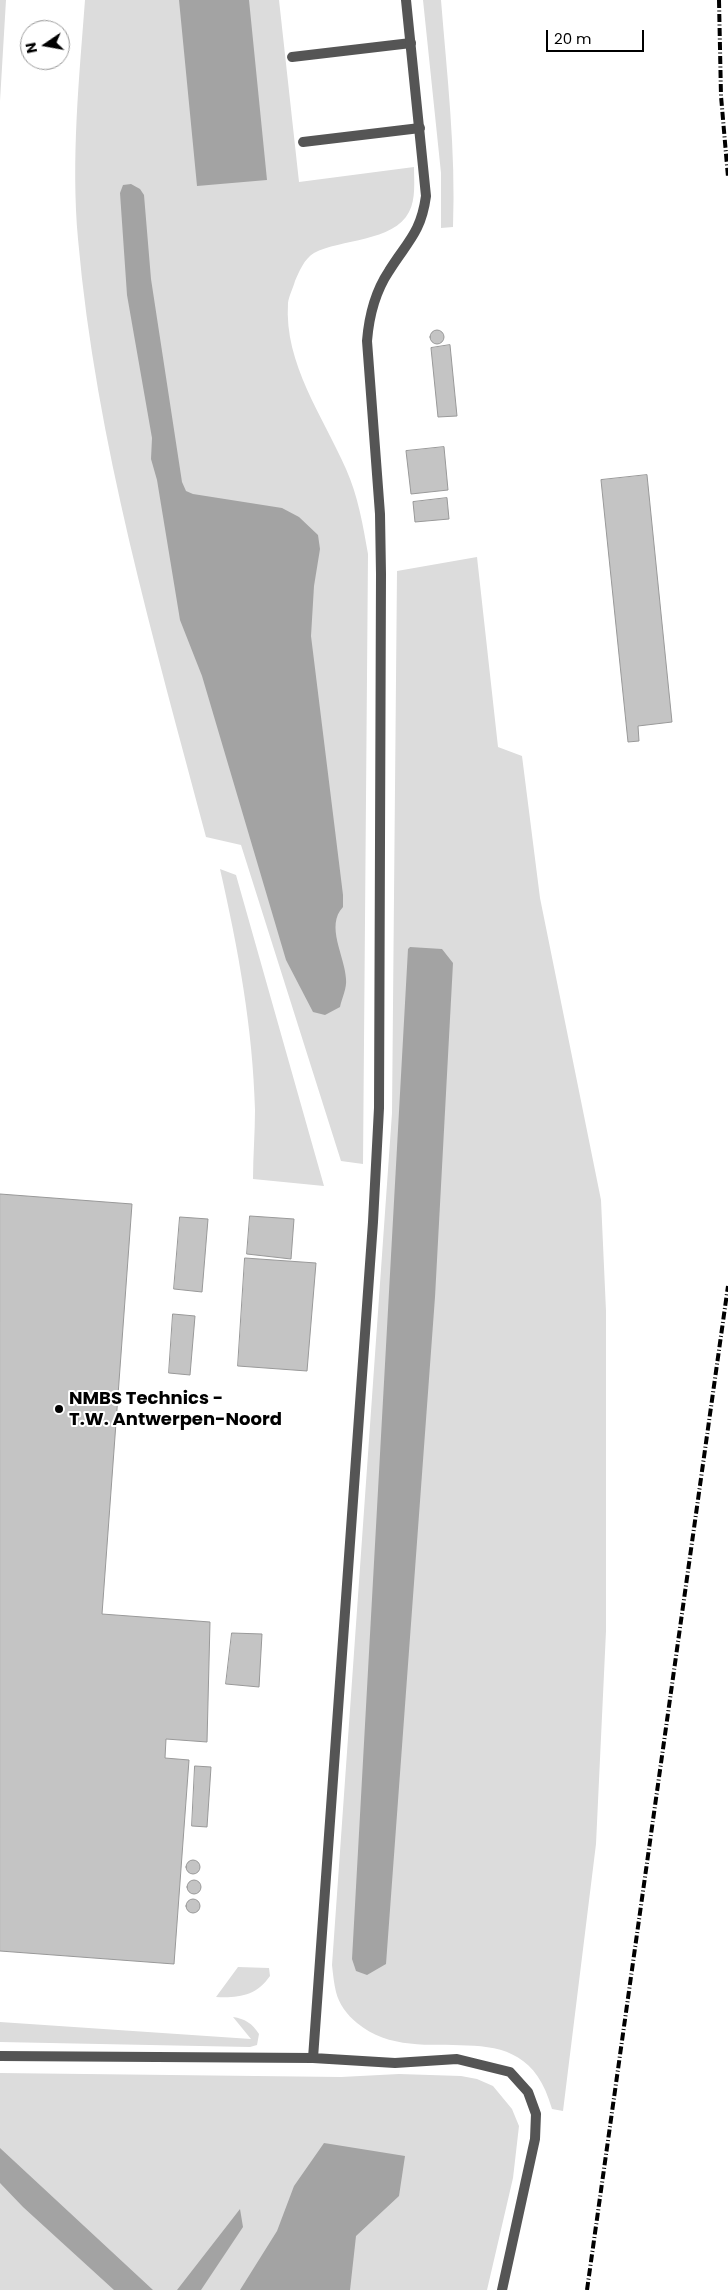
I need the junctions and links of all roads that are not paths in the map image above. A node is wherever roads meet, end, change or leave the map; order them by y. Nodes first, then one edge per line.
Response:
1 (406, 0) edge
2 (411, 43) junction
3 (292, 57) dead end
4 (420, 128) junction
5 (303, 142) dead end
6 (0, 2056) edge
7 (313, 2058) junction
8 (502, 2290) edge

1 - 2 street
2 - 3 street
2 - 4 street
4 - 5 street
4 - 7 street
6 - 7 street
7 - 8 street

